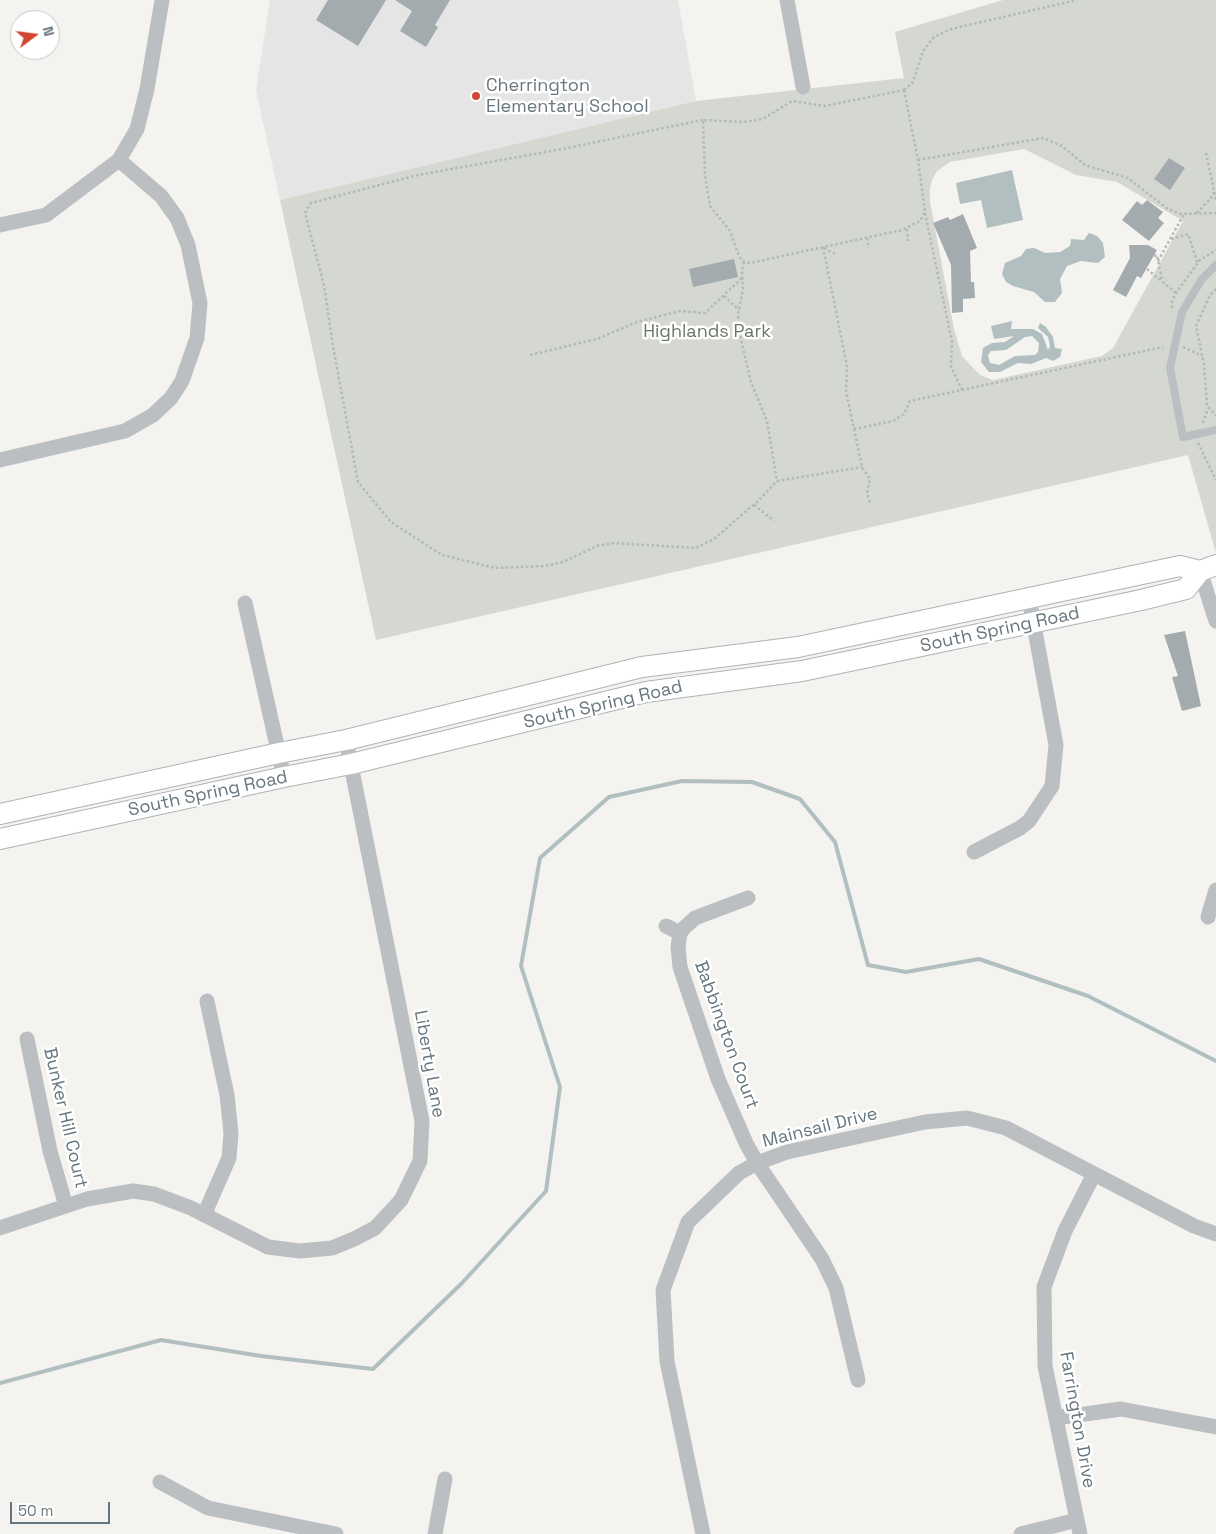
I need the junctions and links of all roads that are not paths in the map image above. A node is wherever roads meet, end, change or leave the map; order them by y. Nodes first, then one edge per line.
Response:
1 (162, 0) edge
2 (787, 0) edge
3 (803, 87) dead end
4 (119, 160) junction
5 (0, 225) edge
6 (1216, 265) edge
7 (1216, 430) edge
8 (0, 460) edge
9 (1208, 568) edge
10 (1029, 598) junction
11 (245, 603) dead end
12 (1216, 621) edge
13 (1034, 622) junction
14 (346, 740) junction
15 (279, 753) junction
16 (351, 764) junction
17 (284, 777) junction
18 (87, 795) junction
19 (0, 814) edge
20 (92, 819) junction
21 (0, 839) edge
22 (974, 852) dead end
23 (1216, 890) edge
24 (748, 898) dead end
25 (1208, 917) dead end
26 (666, 926) dead end
27 (680, 933) junction
28 (207, 1001) dead end
29 (27, 1039) dead end
30 (756, 1163) junction
31 (1094, 1174) junction
32 (66, 1206) junction
33 (204, 1215) junction
34 (0, 1228) edge
35 (1216, 1234) edge
36 (858, 1380) dead end
37 (1056, 1418) junction
38 (1216, 1427) edge
39 (445, 1480) dead end
40 (160, 1482) dead end
41 (1079, 1527) edge
42 (336, 1534) edge
43 (435, 1534) edge
44 (703, 1534) edge
45 (1021, 1534) edge

1 - 4 street
2 - 3 street
4 - 5 street
4 - 8 street
6 - 7 lane
9 - 10 main road, South Spring Road
9 - 12 street
9 - 13 main road, South Spring Road
10 - 13 street
10 - 14 main road, South Spring Road
11 - 15 street
13 - 16 main road, South Spring Road
13 - 22 street
14 - 15 main road, South Spring Road
14 - 16 street, Liberty Lane
15 - 17 street
15 - 18 main road, South Spring Road
16 - 17 main road, South Spring Road
16 - 33 street, Liberty Lane
17 - 20 main road, South Spring Road
18 - 19 main road, South Spring Road
18 - 20 main road
20 - 21 main road, South Spring Road
23 - 25 street
24 - 27 street
26 - 27 street
27 - 30 street, Babbington Court
28 - 33 street
29 - 32 street, Bunker Hill Court
30 - 31 street, Mainsail Drive
30 - 36 street, Babbington Court
30 - 44 street, Mainsail Drive
31 - 35 street, Mainsail Drive
31 - 37 street, Farrington Drive
32 - 33 street, Liberty Lane
32 - 34 street, Liberty Lane
37 - 38 street
37 - 41 street, Farrington Drive
39 - 43 street
40 - 42 street
41 - 45 street

